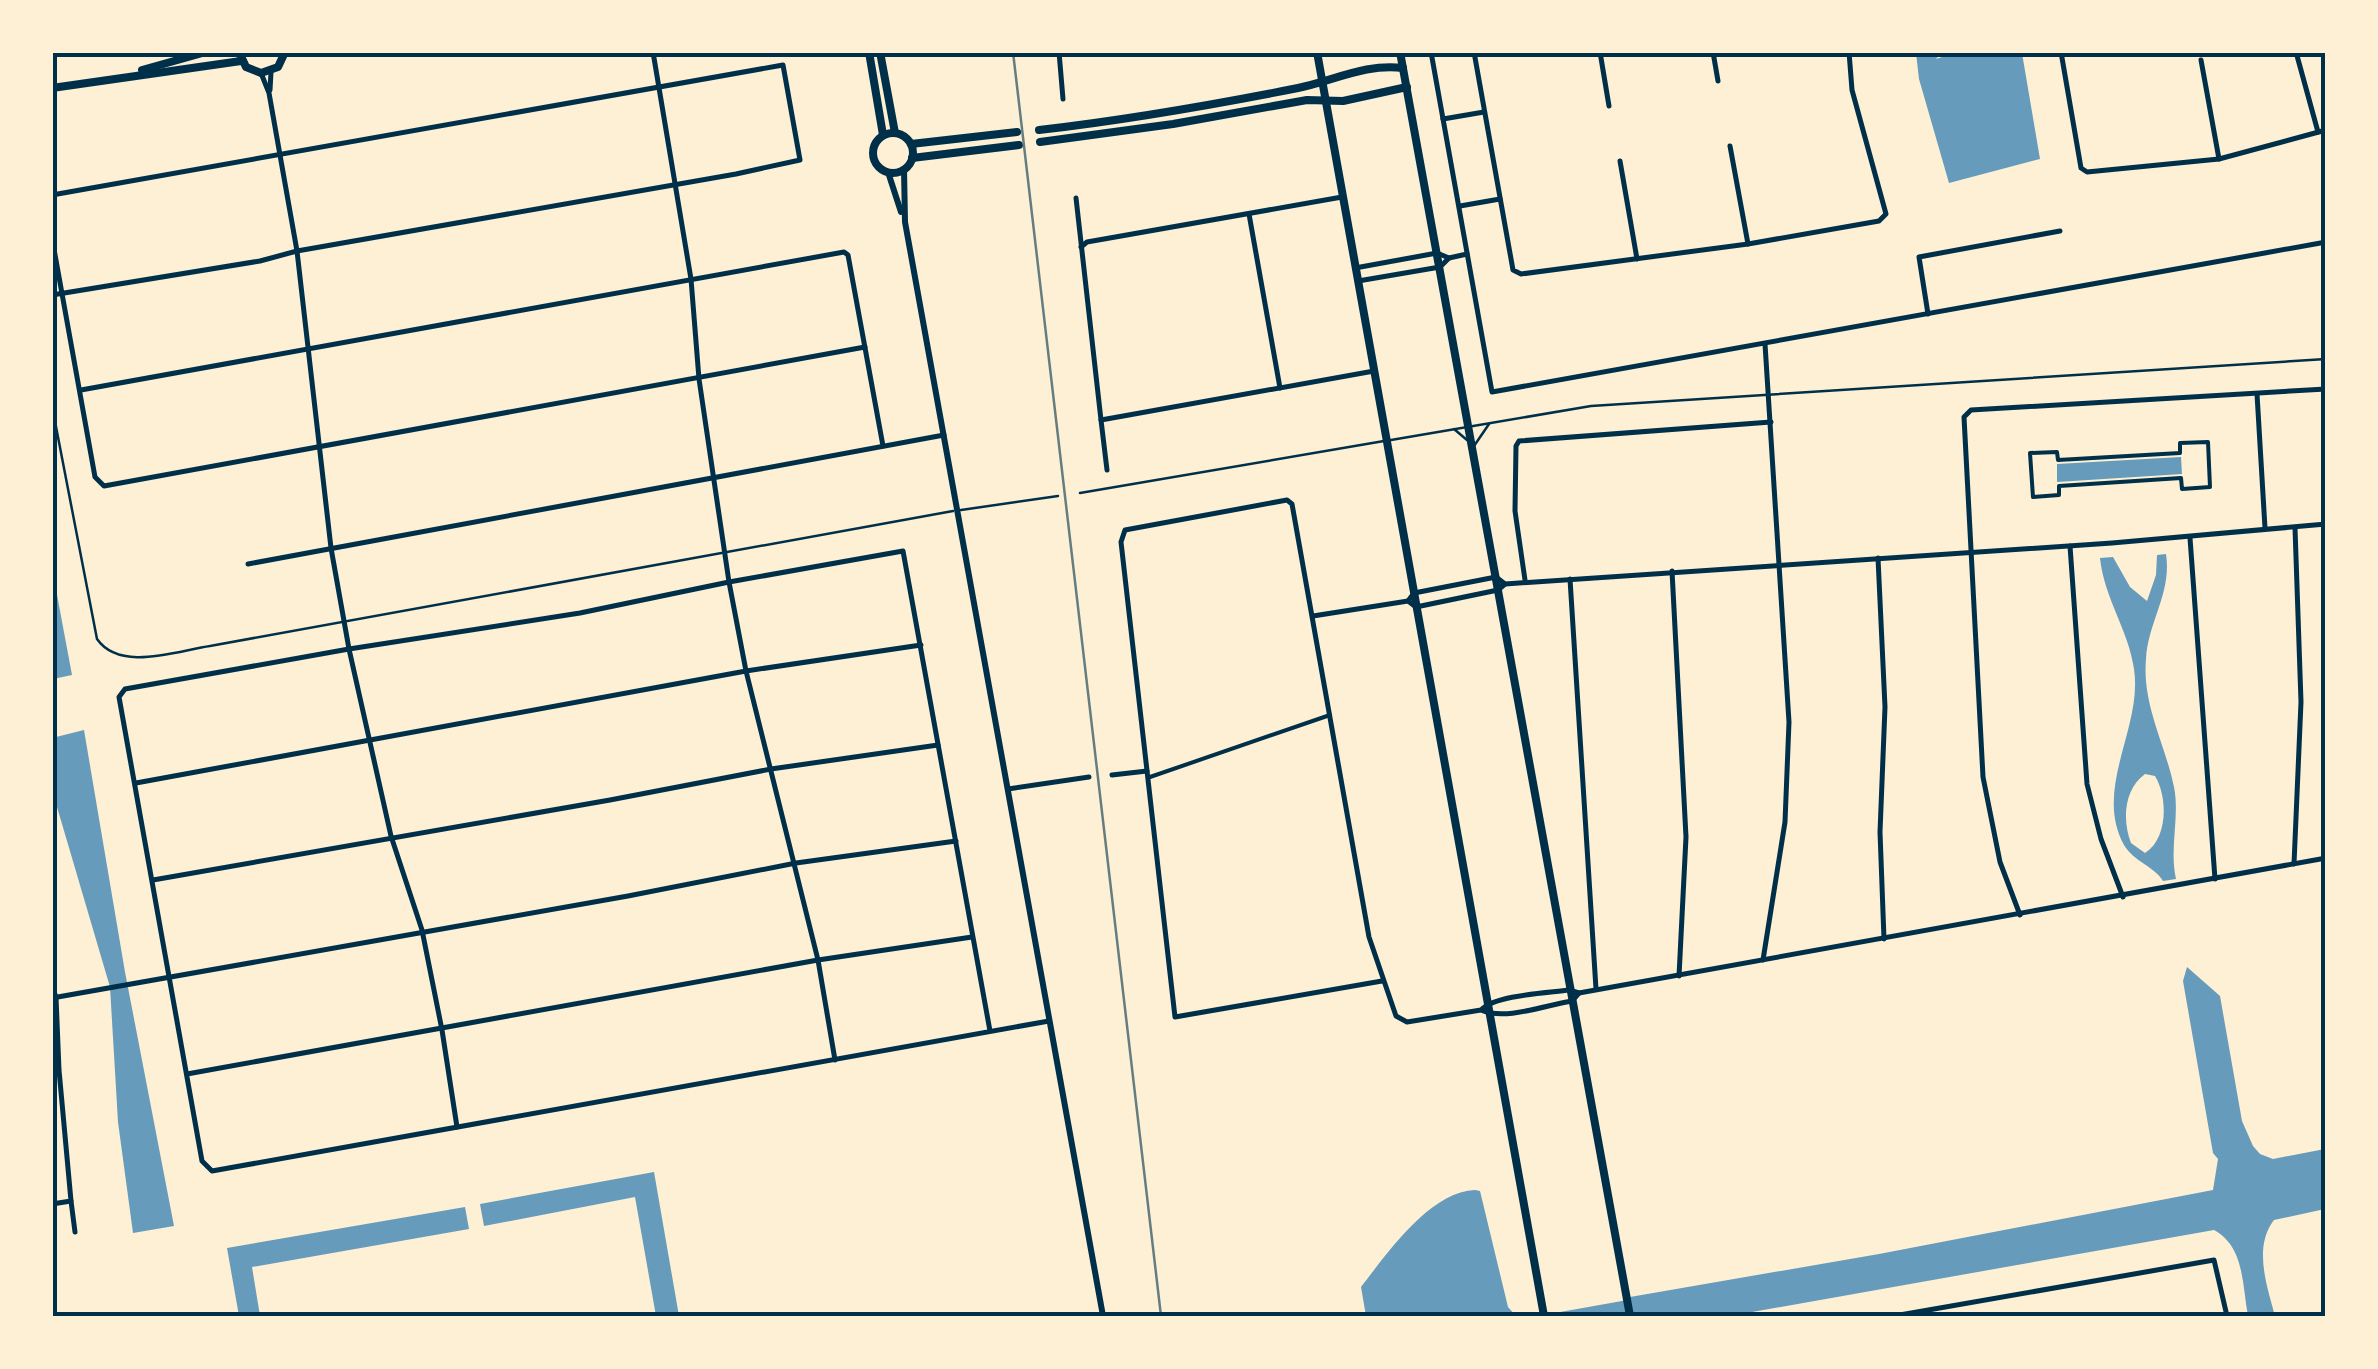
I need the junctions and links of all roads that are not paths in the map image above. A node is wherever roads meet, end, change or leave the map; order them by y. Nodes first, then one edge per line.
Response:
1 (206, 52) edge
2 (654, 52) edge
3 (868, 52) edge
4 (880, 52) edge
5 (1059, 52) edge
6 (1316, 52) edge
7 (1400, 52) edge
8 (1432, 52) edge
9 (1474, 52) edge
10 (1600, 52) edge
11 (1713, 52) edge
12 (1849, 52) edge
13 (2060, 52) edge
14 (2296, 52) edge
15 (286, 53) edge
16 (240, 57) edge
17 (2201, 60) dead end
18 (1403, 68) junction
19 (266, 73) junction
20 (128, 74) junction
21 (1718, 81) dead end
22 (1322, 82) junction
23 (660, 87) junction
24 (1406, 87) junction
25 (52, 88) edge
26 (1063, 99) dead end
27 (1325, 99) junction
28 (1610, 106) dead end
29 (1484, 112) junction
30 (1443, 120) junction
31 (1105, 122) junction
32 (1039, 130) dead end
33 (2322, 131) edge
34 (1017, 132) dead end
35 (895, 133) junction
36 (1106, 133) junction
37 (883, 135) junction
38 (1040, 142) dead end
39 (910, 144) junction
40 (1019, 145) dead end
41 (1730, 146) dead end
42 (281, 154) junction
43 (912, 158) junction
44 (2219, 158) junction
45 (1620, 161) dead end
46 (904, 170) junction
47 (888, 172) junction
48 (677, 184) junction
49 (52, 195) edge
50 (1342, 197) junction
51 (1076, 198) dead end
52 (1500, 199) junction
53 (1460, 206) junction
54 (1249, 214) junction
55 (904, 222) junction
56 (2060, 231) dead end
57 (52, 238) edge
58 (2326, 242) edge
59 (1748, 244) junction
60 (1081, 247) junction
61 (297, 251) junction
62 (1437, 254) junction
63 (1467, 254) junction
64 (1449, 258) junction
65 (1637, 259) junction
66 (1440, 266) junction
67 (1355, 268) junction
68 (691, 279) junction
69 (1358, 281) junction
70 (62, 294) junction
71 (52, 295) edge
72 (1928, 314) junction
73 (1765, 344) junction
74 (866, 347) junction
75 (310, 348) junction
76 (2326, 359) edge
77 (1374, 371) junction
78 (699, 379) junction
79 (1280, 388) junction
80 (2326, 389) edge
81 (81, 390) junction
82 (1769, 394) junction
83 (2257, 394) junction
84 (52, 406) edge
85 (1101, 420) junction
86 (1491, 421) junction
87 (1770, 422) junction
88 (1468, 425) junction
89 (1453, 428) junction
90 (944, 435) junction
91 (1387, 441) junction
92 (318, 446) junction
93 (883, 446) junction
94 (1472, 448) junction
95 (1107, 470) dead end
96 (2031, 471) joint
97 (712, 476) junction
98 (1080, 493) dead end
99 (1058, 496) dead end
100 (957, 510) junction
101 (2326, 524) edge
102 (2295, 526) junction
103 (2265, 528) junction
104 (2190, 537) junction
105 (2070, 545) junction
106 (331, 548) junction
107 (1974, 551) junction
108 (724, 552) junction
109 (1878, 558) junction
110 (248, 564) dead end
111 (1780, 564) junction
112 (1672, 571) junction
113 (1496, 576) junction
114 (1570, 579) junction
115 (1525, 580) junction
116 (729, 582) junction
117 (1502, 587) junction
118 (1412, 600) junction
119 (1313, 616) junction
120 (344, 620) junction
121 (921, 646) junction
122 (350, 649) junction
123 (746, 671) junction
124 (1330, 715) junction
125 (368, 740) junction
126 (938, 746) junction
127 (771, 769) junction
128 (1112, 775) dead end
129 (1147, 775) junction
130 (1090, 777) dead end
131 (136, 784) junction
132 (1008, 790) junction
133 (391, 836) junction
134 (956, 841) junction
135 (2326, 858) edge
136 (796, 863) junction
137 (2294, 864) junction
138 (2215, 879) junction
139 (153, 880) junction
140 (2123, 896) junction
141 (2020, 915) junction
142 (422, 930) junction
143 (972, 937) junction
144 (1884, 939) junction
145 (818, 960) junction
146 (1763, 960) junction
147 (168, 976) junction
148 (1679, 976) junction
149 (1382, 981) junction
150 (52, 986) edge
151 (1596, 990) junction
152 (1573, 995) junction
153 (54, 997) edge
154 (1486, 1009) junction
155 (1049, 1021) junction
156 (442, 1030) junction
157 (990, 1031) junction
158 (835, 1060) junction
159 (186, 1074) junction
160 (457, 1127) junction
161 (71, 1201) junction
162 (52, 1204) edge
163 (75, 1232) dead end
164 (1946, 1308) junction
165 (1103, 1316) edge
166 (1544, 1316) edge
167 (1630, 1316) edge
168 (1894, 1316) edge
169 (1947, 1316) edge
170 (2226, 1316) edge

1 - 20 main road
2 - 23 street
3 - 37 main road
4 - 35 main road
5 - 26 street
6 - 22 main road
7 - 18 main road
8 - 30 street
9 - 29 street
10 - 28 street
11 - 21 street
12 - 59 street
13 - 44 street
14 - 33 street
15 - 19 main road
16 - 19 main road
16 - 20 main road
17 - 44 street
18 - 22 main road
18 - 24 main road
19 - 42 street
20 - 25 main road
22 - 27 main road
22 - 31 main road
23 - 42 street
23 - 48 street
23 - 48 street
24 - 27 main road
24 - 62 main road
27 - 36 main road
27 - 50 main road
29 - 30 street
29 - 52 street
30 - 53 street
31 - 32 main road
31 - 36 street
33 - 44 street
34 - 39 main road
35 - 37 main road
35 - 39 main road
36 - 38 main road
37 - 47 main road
39 - 43 main road
40 - 43 main road
41 - 59 street
42 - 49 street
42 - 61 street
43 - 46 main road
45 - 65 street
46 - 47 main road
46 - 55 street
47 - 55 street
48 - 61 street
48 - 68 street
50 - 54 street
50 - 67 main road
51 - 60 street
52 - 53 street
52 - 65 street
53 - 63 street
54 - 60 street
54 - 79 street
55 - 90 street
56 - 72 street
57 - 70 street
58 - 72 street
59 - 65 street
60 - 85 street
61 - 70 street
61 - 75 street
62 - 64 street
62 - 66 main road
62 - 67 street
63 - 64 street
63 - 73 street
64 - 66 street
66 - 69 street
66 - 88 main road
67 - 69 main road
68 - 74 street
68 - 75 street
68 - 78 street
69 - 77 main road
70 - 71 street
70 - 81 street
72 - 73 street
73 - 82 street
74 - 78 street
74 - 93 street
75 - 81 street
75 - 92 street
76 - 82 lane
77 - 79 street
77 - 91 main road
78 - 92 street
78 - 97 street
79 - 85 street
80 - 83 street
81 - 92 street
82 - 86 lane
82 - 87 street
83 - 103 street
83 - 107 street
84 - 120 lane
85 - 95 street
86 - 88 lane
86 - 94 lane
87 - 111 street
87 - 115 street
88 - 89 lane
88 - 94 main road
89 - 91 lane
89 - 94 lane
90 - 93 street
90 - 100 street
91 - 98 lane
91 - 118 main road
92 - 106 street
93 - 97 street
94 - 113 main road
96 - 96 street
97 - 106 street
97 - 108 street
99 - 100 lane
100 - 108 lane
100 - 132 street
101 - 102 street
102 - 103 street
102 - 137 street
103 - 104 street
104 - 105 street
104 - 138 street
105 - 107 street
105 - 140 street
106 - 110 street
106 - 120 street
107 - 109 street
107 - 141 street
108 - 116 street
108 - 120 lane
109 - 111 street
109 - 144 street
111 - 112 street
111 - 146 street
112 - 114 street
112 - 148 street
113 - 117 main road
113 - 118 street
114 - 115 street
114 - 151 street
115 - 117 street
116 - 121 street
116 - 122 street
116 - 123 street
117 - 118 street
117 - 152 main road
118 - 119 street
118 - 154 main road
119 - 124 street
119 - 129 street
120 - 122 street
121 - 123 street
121 - 126 street
122 - 125 street
122 - 131 street
123 - 125 street
123 - 127 street
124 - 129 street
124 - 149 street
125 - 131 street
125 - 133 street
126 - 127 street
126 - 134 street
127 - 133 street
127 - 136 street
128 - 129 street
129 - 149 street
130 - 132 street
131 - 139 street
132 - 155 street
133 - 139 street
133 - 142 street
134 - 136 street
134 - 143 street
135 - 137 street
136 - 142 street
136 - 145 street
137 - 138 street
138 - 140 street
139 - 147 street
140 - 141 street
141 - 144 street
142 - 147 street
142 - 156 street
143 - 145 street
143 - 157 street
144 - 146 street
145 - 156 street
145 - 158 street
146 - 148 street
147 - 153 street
147 - 159 street
148 - 151 street
149 - 154 street
150 - 153 street
151 - 152 street
152 - 154 street
152 - 154 street
152 - 167 main road
153 - 161 street
154 - 166 main road
155 - 157 street
155 - 165 street
156 - 159 street
156 - 160 street
157 - 158 street
158 - 160 street
159 - 160 street
161 - 162 street
161 - 163 street
164 - 168 street
164 - 169 street
164 - 170 street

